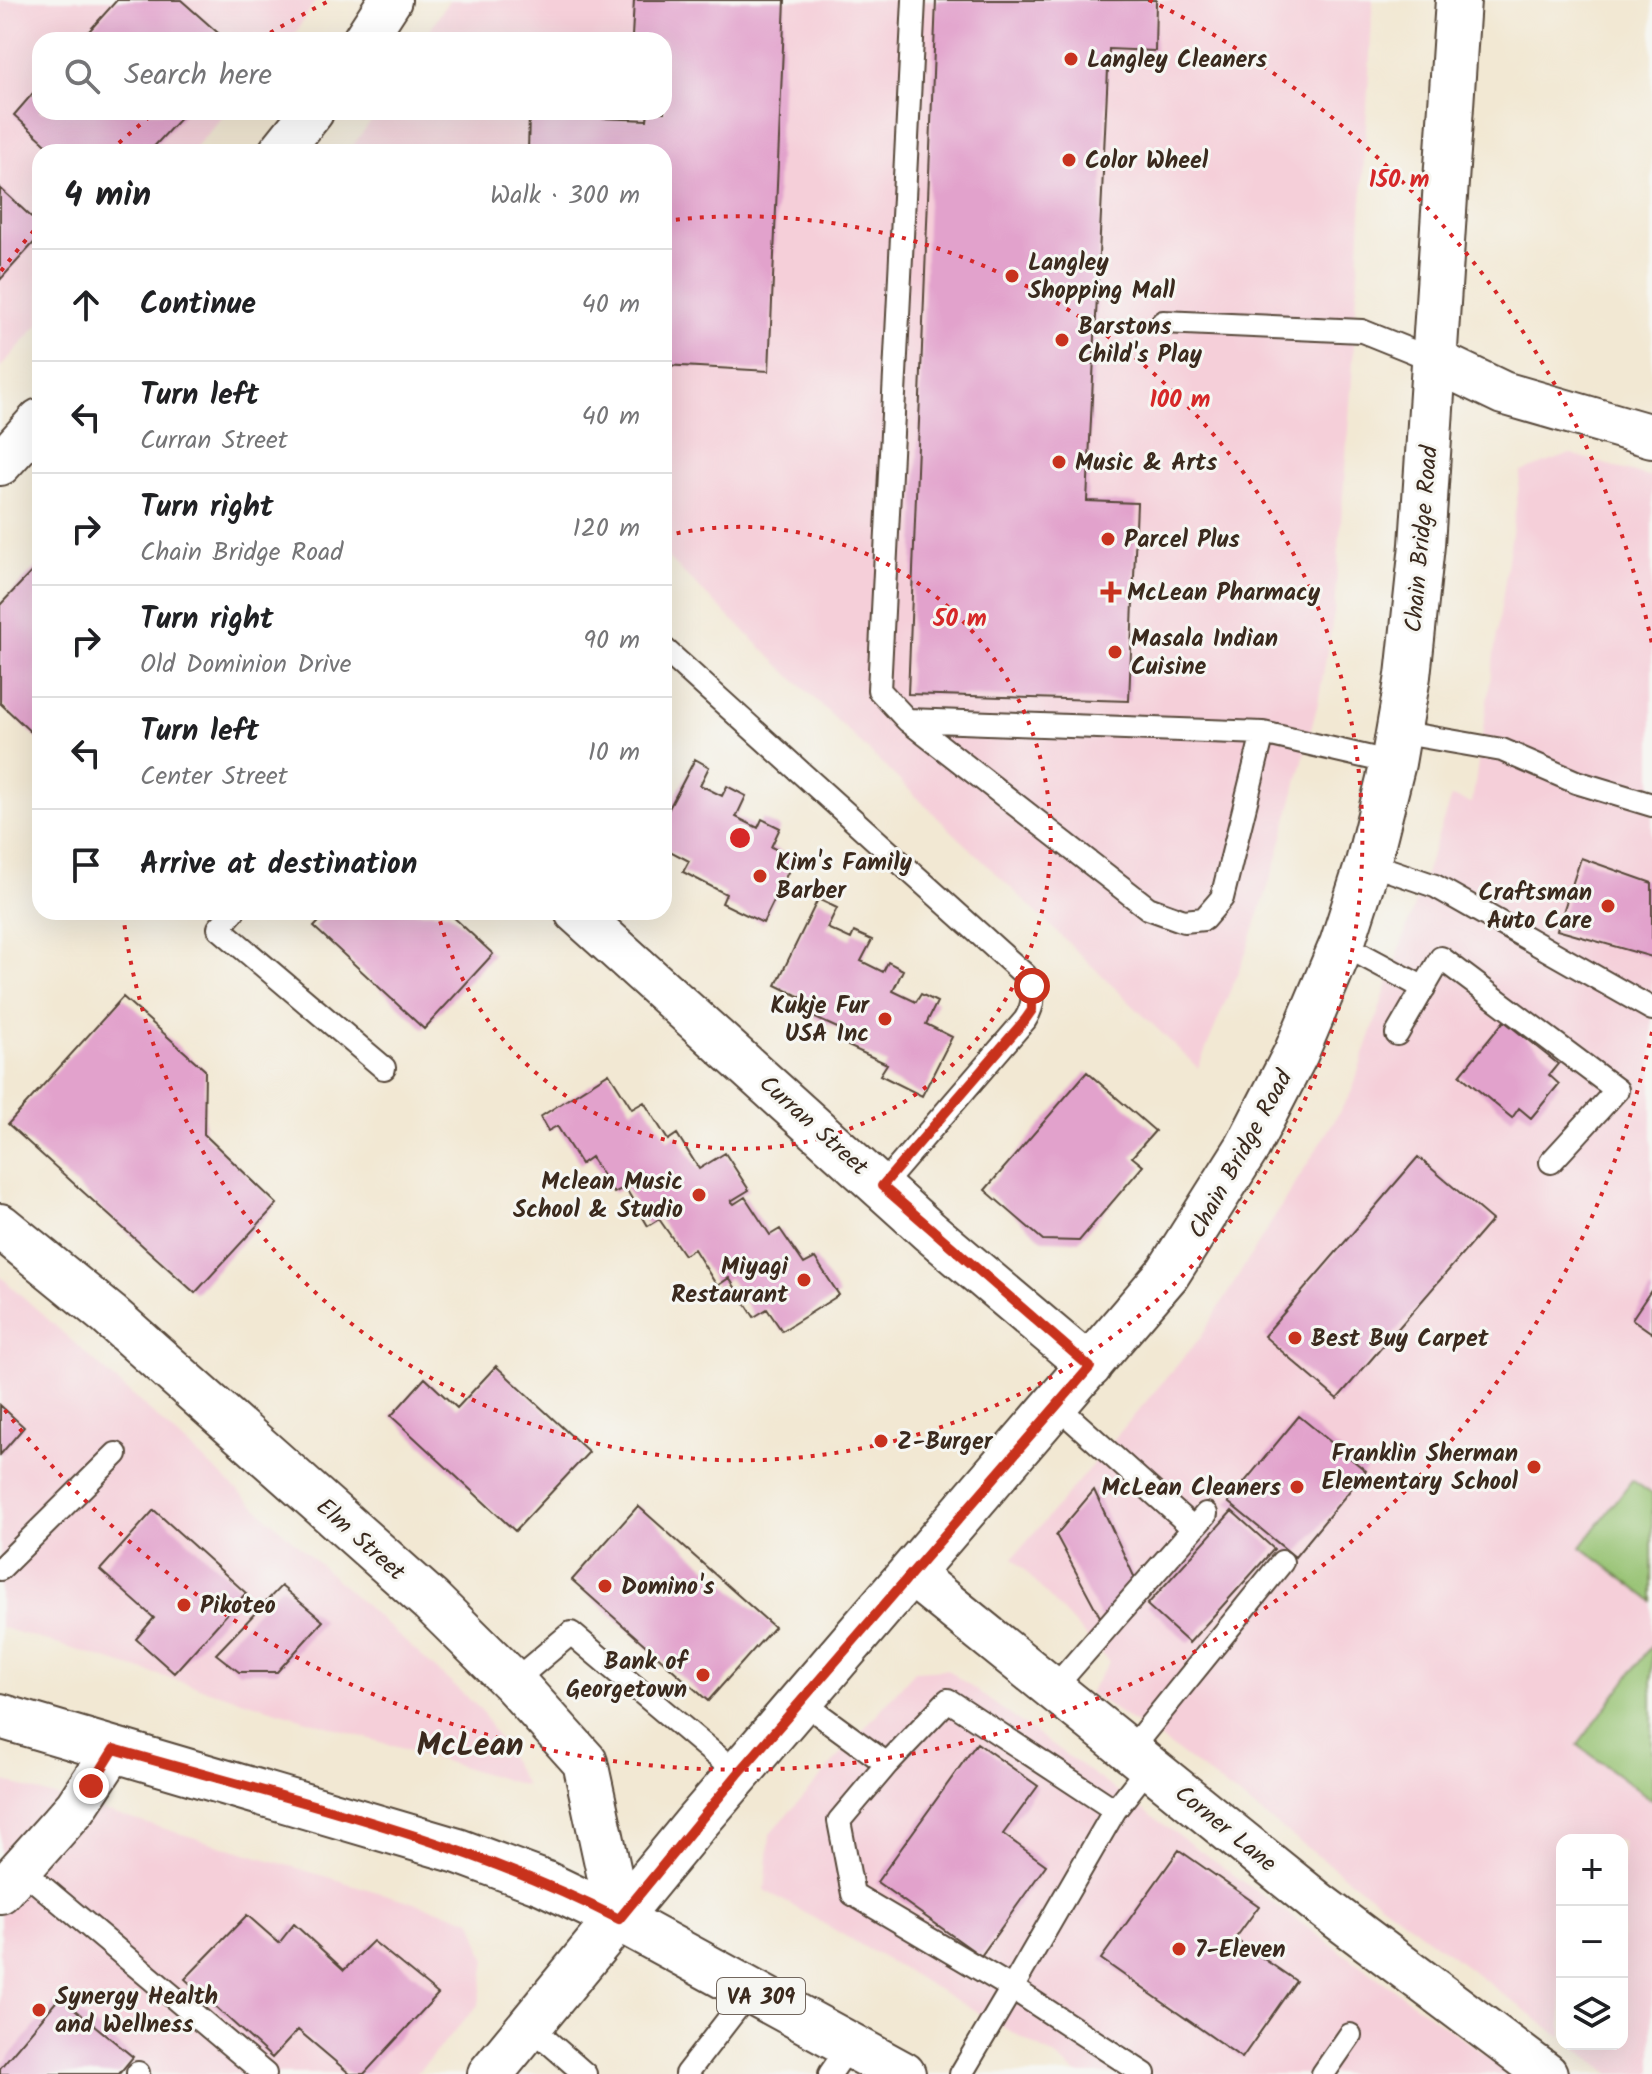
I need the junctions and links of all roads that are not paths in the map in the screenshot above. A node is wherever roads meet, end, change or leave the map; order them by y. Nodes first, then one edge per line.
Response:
1 (390, 0) edge
2 (914, 0) edge
3 (1458, 0) edge
4 (369, 32) edge
5 (1163, 322) dead end
6 (1434, 360) junction
7 (32, 429) edge
8 (1652, 436) edge
9 (0, 464) edge
10 (672, 656) edge
11 (907, 720) junction
12 (1263, 733) junction
13 (1395, 748) junction
14 (1652, 805) edge
15 (1368, 863) junction
16 (226, 920) edge
17 (585, 920) edge
18 (1342, 944) junction
19 (1424, 988) junction
20 (1652, 1009) edge
21 (1397, 1034) dead end
22 (384, 1068) dead end
23 (1551, 1162) dead end
24 (882, 1186) junction
25 (0, 1226) edge
26 (1090, 1367) junction
27 (1057, 1406) junction
28 (116, 1454) dead end
29 (1282, 1562) dead end
30 (0, 1569) edge
31 (912, 1575) junction
32 (513, 1682) junction
33 (1053, 1689) junction
34 (801, 1701) junction
35 (0, 1716) edge
36 (114, 1749) junction
37 (1140, 1758) junction
38 (887, 1764) junction
39 (738, 1774) junction
40 (1115, 1810) junction
41 (10, 1880) edge
42 (619, 1919) junction
43 (1012, 1988) junction
44 (751, 1990) junction
45 (530, 2026) junction
46 (1350, 2035) dead end
47 (840, 2060) edge
48 (265, 2074) edge
49 (490, 2074) edge
50 (585, 2074) edge
51 (686, 2074) edge
52 (903, 2074) edge
53 (961, 2074) edge
54 (1144, 2074) edge
55 (1323, 2074) edge
56 (1546, 2074) edge

1 - 4 street
2 - 11 lane
3 - 6 main road, Chain Bridge Road
5 - 6 lane
6 - 8 street
6 - 13 main road, Chain Bridge Road
7 - 9 street
10 - 24 lane
11 - 12 lane
11 - 12 lane
12 - 13 lane
13 - 14 lane
13 - 15 main road, Chain Bridge Road
15 - 18 main road, Chain Bridge Road
15 - 20 lane
16 - 22 lane
17 - 24 street, Curran Street
18 - 19 lane
18 - 26 main road, Chain Bridge Road
19 - 21 lane
19 - 23 lane
24 - 26 street, Curran Street
25 - 32 main road, Elm Street
26 - 27 main road, Chain Bridge Road
27 - 31 main road, Chain Bridge Road
27 - 33 lane
28 - 30 lane
29 - 37 lane
31 - 33 street, Corner Lane
31 - 34 main road, Chain Bridge Road
32 - 39 lane
32 - 42 main road, Elm Street
33 - 37 street, Corner Lane
34 - 38 lane
34 - 39 main road, Chain Bridge Road
35 - 36 main road, VA 309
36 - 41 street
36 - 42 main road, VA 309
37 - 40 lane
37 - 56 street, Corner Lane
38 - 40 lane
38 - 43 lane
39 - 42 main road, Chain Bridge Road
40 - 43 lane
41 - 48 lane
42 - 44 main road, VA 309
42 - 45 main road, Chain Bridge Road
43 - 53 lane
43 - 54 lane
44 - 47 main road, VA 309
44 - 51 lane
45 - 49 main road, Chain Bridge Road
45 - 50 lane
46 - 55 lane
47 - 52 main road, VA 309

